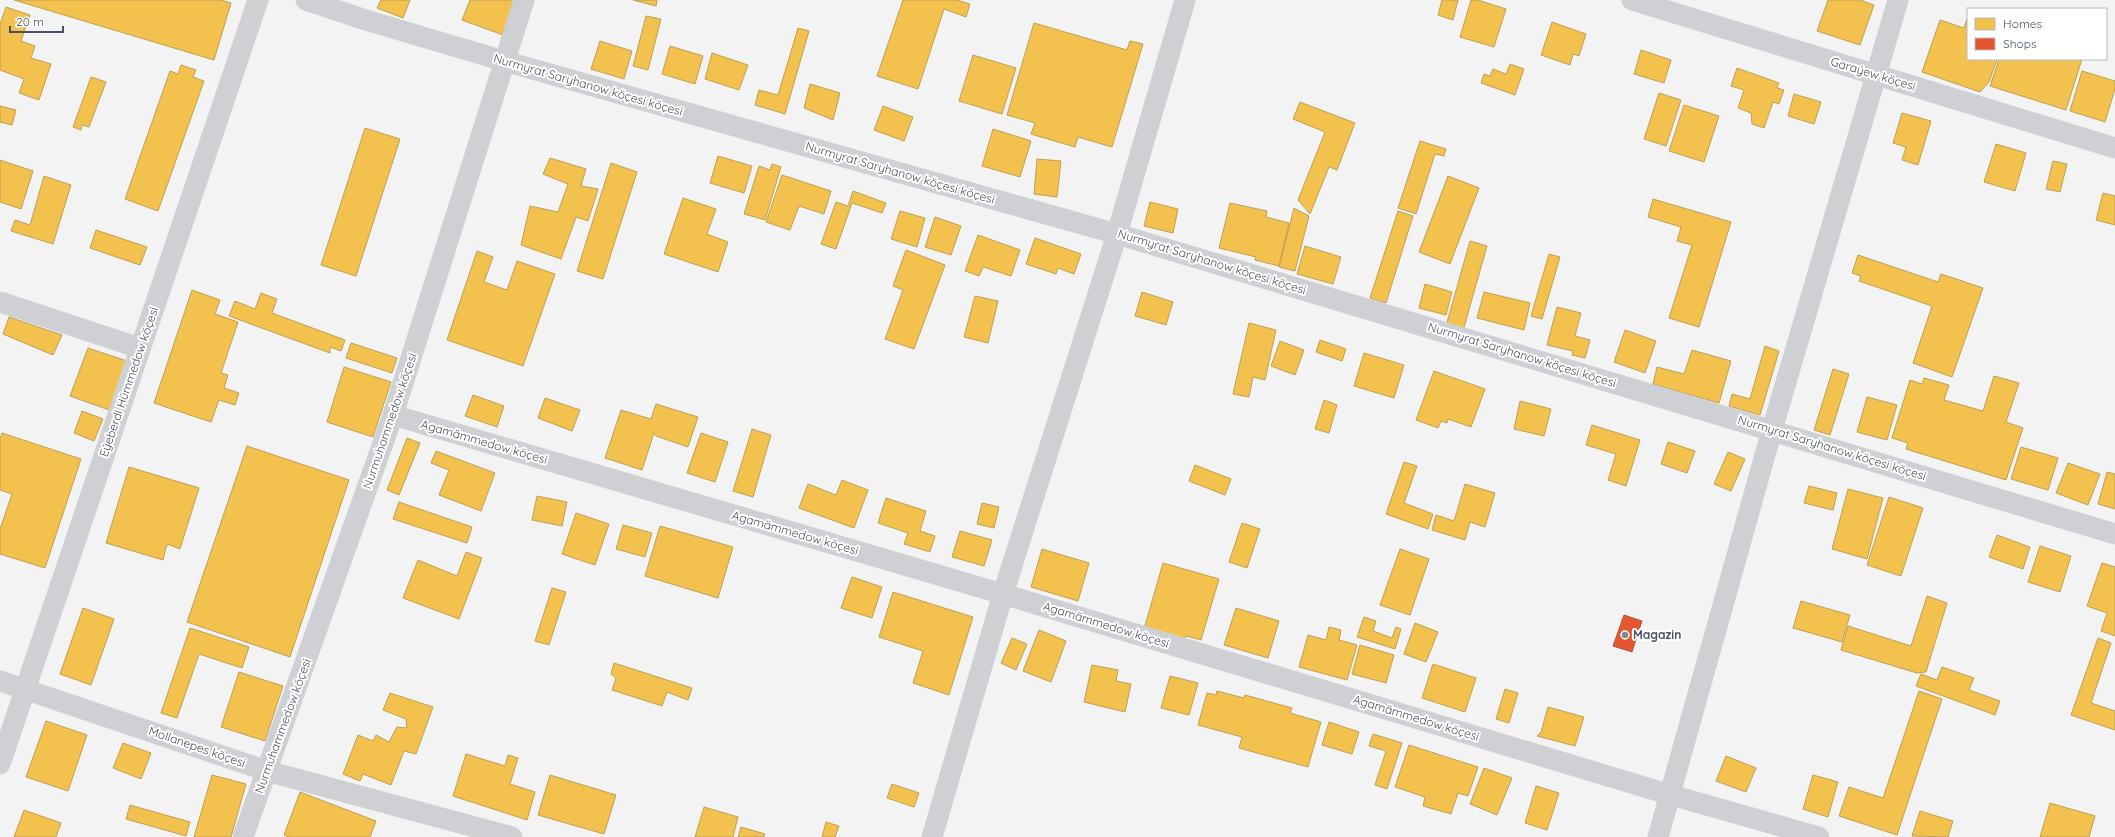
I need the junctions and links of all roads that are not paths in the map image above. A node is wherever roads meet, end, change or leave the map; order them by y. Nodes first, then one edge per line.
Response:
1 (258, 0) edge
2 (306, 0) edge
3 (524, 0) edge
4 (1185, 0) edge
5 (1632, 0) edge
6 (1898, 0) edge
7 (504, 61) junction
8 (1877, 75) junction
9 (2115, 148) edge
10 (1117, 234) junction
11 (0, 302) edge
12 (140, 348) junction
13 (393, 415) junction
14 (1772, 430) junction
15 (2115, 534) edge
16 (1003, 594) junction
17 (0, 681) edge
18 (24, 689) junction
19 (0, 764) edge
20 (267, 771) junction
21 (1671, 795) junction
22 (243, 837) edge
23 (512, 837) edge
24 (932, 837) edge
25 (1658, 837) edge
26 (1819, 837) edge

1 - 12 street, Eýeberdi Hümmedow köçesi
2 - 7 street, Nurmyrat Saryhanow köçesi köçesi
3 - 7 street, Nurmuhammedow köçesi
4 - 10 street
5 - 8 street, Garaýew köçesi
6 - 8 street
7 - 10 street, Nurmyrat Saryhanow köçesi köçesi
7 - 13 street, Nurmuhammedow köçesi
8 - 9 street, Garaýew köçesi
8 - 14 street
10 - 14 street, Nurmyrat Saryhanow köçesi köçesi
10 - 16 street
11 - 12 street
12 - 18 street, Eýeberdi Hümmedow köçesi
13 - 16 street, Agamämmedow köçesi
13 - 20 street, Nurmuhammedow köçesi
14 - 15 street, Nurmyrat Saryhanow köçesi köçesi
14 - 21 street
16 - 21 street, Agamämmedow köçesi
16 - 24 street
17 - 18 street, Mollanepes köçesi
18 - 19 street, Eýeberdi Hümmedow köçesi
18 - 20 street, Mollanepes köçesi
20 - 22 street, Nurmuhammedow köçesi
20 - 23 street, Mollanepes köçesi
21 - 25 street
21 - 26 street, Agamämmedow köçesi

